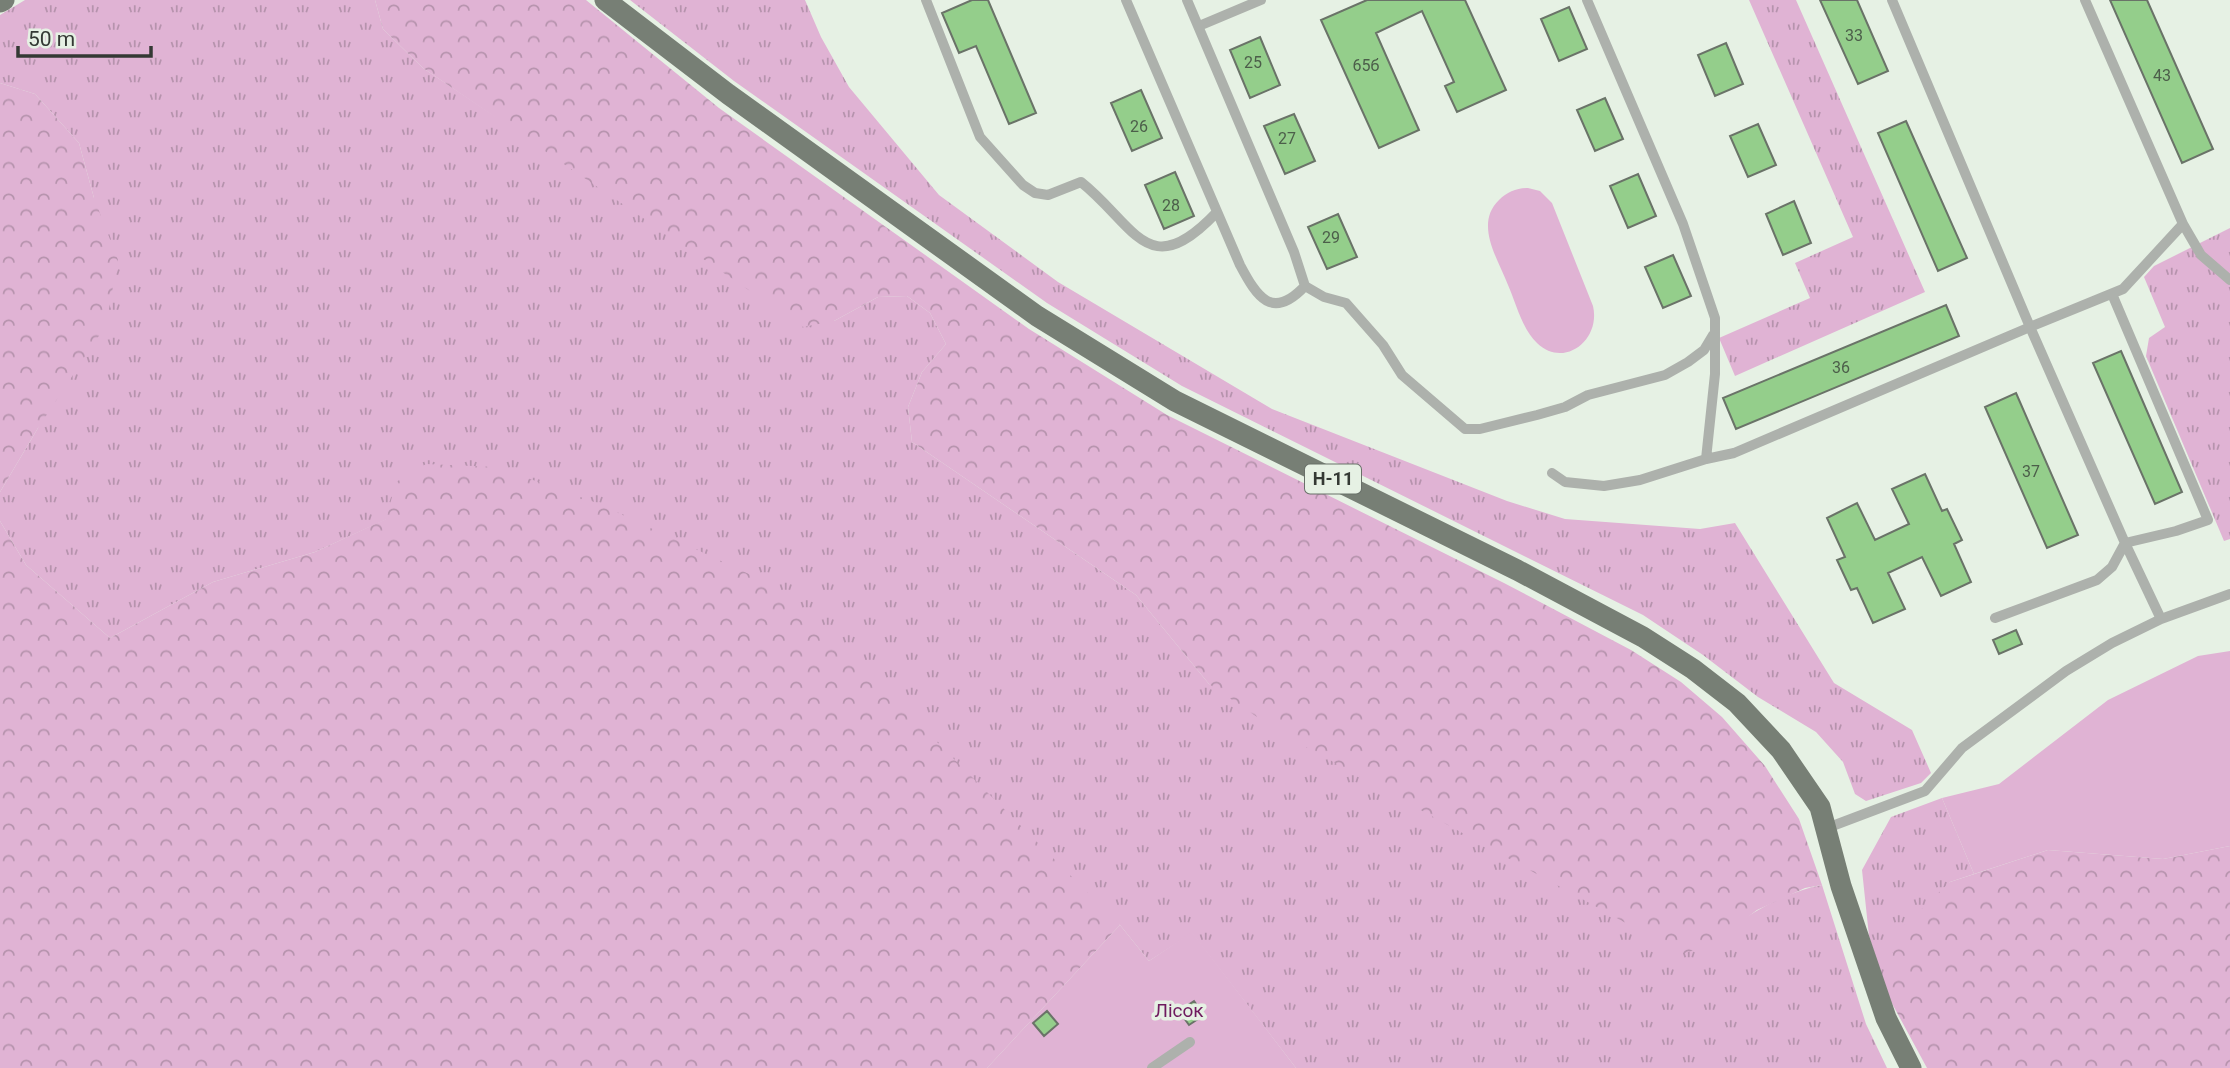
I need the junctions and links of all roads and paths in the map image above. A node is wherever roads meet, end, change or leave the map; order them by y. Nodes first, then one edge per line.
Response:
1 (605, 0) edge
2 (926, 0) edge
3 (1126, 0) edge
4 (1187, 0) edge
5 (1261, 0) edge
6 (1587, 0) edge
7 (1892, 0) edge
8 (2085, 0) edge
9 (1199, 26) junction
10 (1217, 212) junction
11 (2183, 224) junction
12 (2230, 280) edge
13 (1305, 286) junction
14 (2112, 294) junction
15 (2030, 327) junction
16 (1713, 335) junction
17 (1706, 459) junction
18 (1552, 474) dead end
19 (2125, 543) junction
20 (2230, 594) edge
21 (1995, 618) dead end
22 (2161, 618) junction
23 (1828, 828) junction
24 (1190, 1042) dead end
25 (1152, 1068) edge
26 (1911, 1068) edge

1 - 23 main road, Н-11
2 - 10 lane
3 - 10 lane
4 - 9 lane
5 - 9 lane
6 - 16 lane
7 - 15 lane
8 - 11 lane
9 - 13 lane
10 - 13 lane
11 - 12 lane
11 - 14 lane
13 - 16 lane
14 - 15 lane
14 - 19 lane
15 - 17 lane
15 - 19 lane
16 - 17 lane
17 - 18 lane
19 - 21 lane
19 - 22 lane
20 - 22 lane
22 - 23 lane
23 - 26 main road, Н-11
24 - 25 lane

